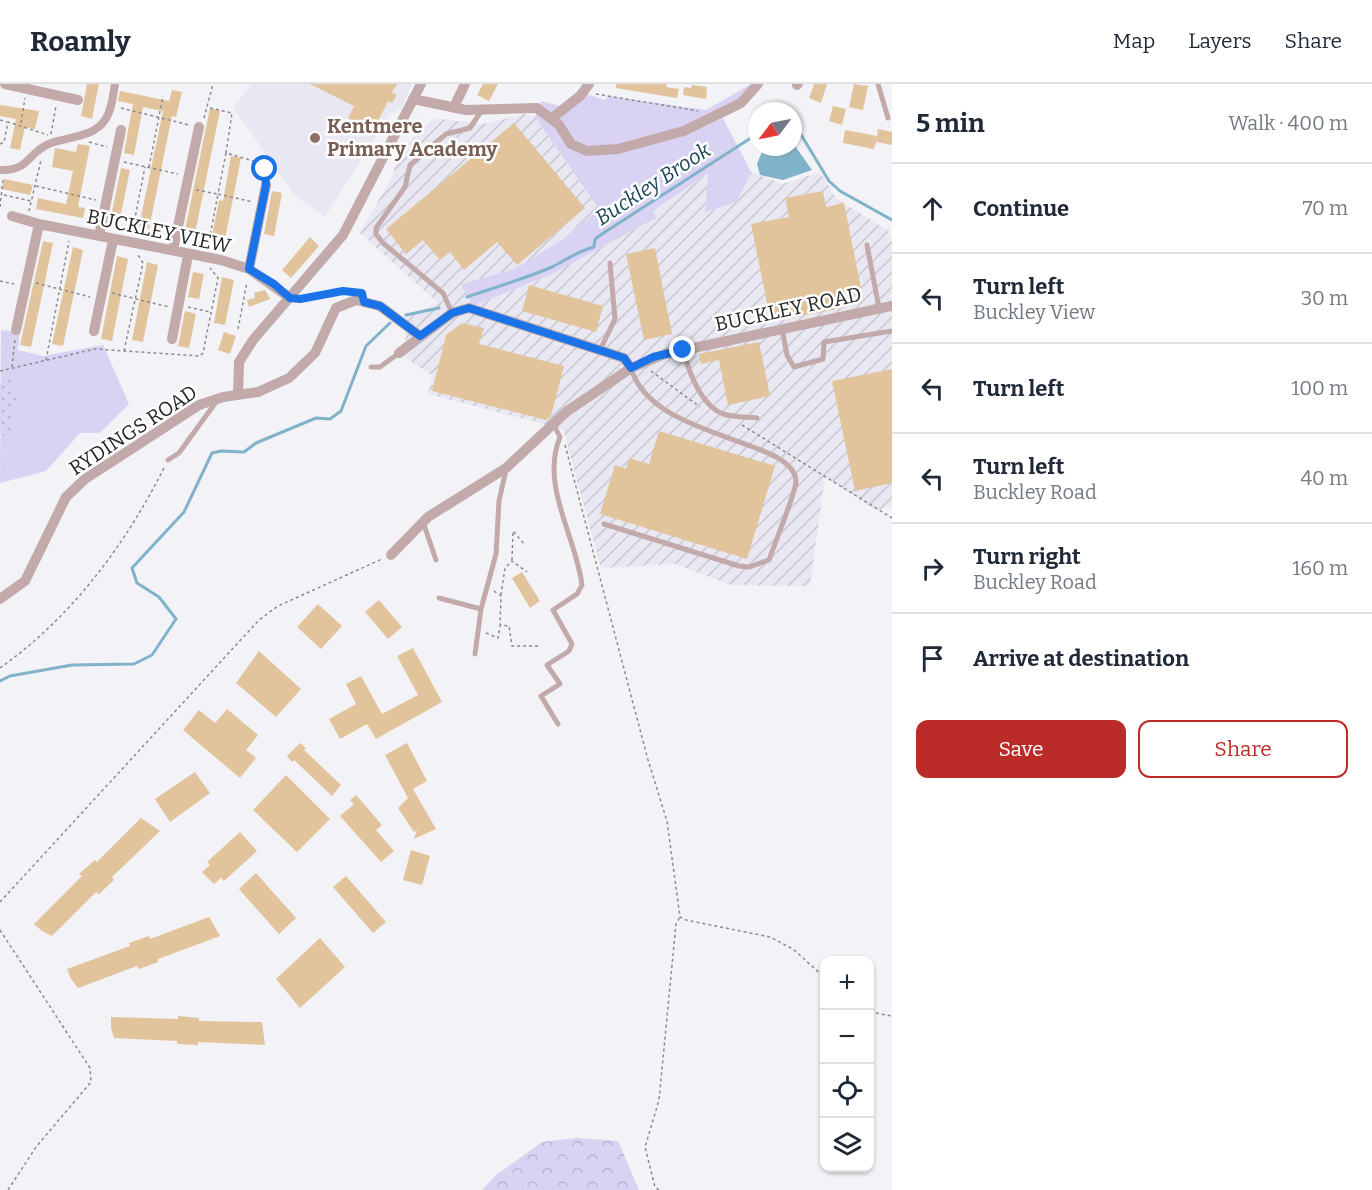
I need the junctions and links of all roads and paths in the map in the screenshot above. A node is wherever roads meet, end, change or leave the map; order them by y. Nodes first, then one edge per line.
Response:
1 (5, 84) edge
2 (115, 84) edge
3 (213, 84) edge
4 (421, 84) edge
5 (465, 84) edge
6 (758, 84) edge
7 (878, 84) edge
8 (586, 88) edge
9 (27, 89) junction
10 (59, 95) junction
11 (163, 96) dead end
12 (413, 99) junction
13 (78, 100) dead end
14 (111, 105) junction
15 (454, 107) junction
16 (210, 108) dead end
17 (482, 110) junction
18 (698, 111) dead end
19 (888, 118) dead end
20 (158, 119) junction
21 (551, 119) junction
22 (0, 120) edge
23 (8, 122) junction
24 (21, 124) junction
25 (198, 128) junction
26 (121, 130) dead end
27 (74, 138) junction
28 (0, 144) edge
29 (45, 146) junction
30 (226, 153) junction
31 (116, 155) junction
32 (145, 167) junction
33 (148, 168) junction
34 (2, 170) edge
35 (187, 182) junction
36 (266, 185) joint
37 (35, 186) junction
38 (218, 194) junction
39 (3, 195) junction
40 (32, 201) junction
41 (106, 202) junction
42 (262, 204) junction
43 (0, 207) edge
44 (12, 216) dead end
45 (27, 220) junction
46 (39, 224) junction
47 (72, 231) junction
48 (99, 236) junction
49 (113, 240) junction
50 (130, 242) junction
51 (867, 245) dead end
52 (173, 250) junction
53 (188, 255) junction
54 (205, 258) junction
55 (610, 263) dead end
56 (249, 269) junction
57 (0, 281) edge
58 (26, 284) junction
59 (353, 292) dead end
60 (101, 295) junction
61 (290, 298) junction
62 (892, 306) edge
63 (178, 307) junction
64 (879, 309) junction
65 (211, 313) junction
66 (452, 313) junction
67 (238, 329) dead end
68 (782, 329) junction
69 (16, 330) joint
70 (94, 331) dead end
71 (892, 331) edge
72 (420, 336) junction
73 (172, 339) dead end
74 (683, 350) junction
75 (124, 351) junction
76 (599, 351) junction
77 (399, 353) joint
78 (46, 360) junction
79 (642, 363) junction
80 (371, 367) dead end
81 (12, 368) junction
82 (631, 368) junction
83 (0, 371) edge
84 (238, 395) junction
85 (219, 398) junction
86 (706, 412) dead end
87 (757, 418) dead end
88 (740, 423) dead end
89 (554, 424) junction
90 (560, 437) junction
91 (168, 460) joint
92 (507, 468) junction
93 (892, 518) edge
94 (423, 522) junction
95 (604, 524) dead end
96 (525, 545) dead end
97 (392, 555) joint
98 (436, 560) dead end
99 (512, 561) junction
100 (527, 572) dead end
101 (487, 588) junction
102 (501, 596) junction
103 (439, 598) dead end
104 (0, 599) edge
105 (481, 609) junction
106 (500, 625) junction
107 (477, 628) junction
108 (539, 646) dead end
109 (475, 654) dead end
110 (0, 668) edge
111 (558, 724) dead end
112 (0, 902) edge
113 (680, 917) junction
114 (0, 930) edge
115 (820, 973) edge
116 (874, 1013) edge
117 (892, 1016) edge
118 (8, 1190) edge
119 (659, 1190) edge

1 - 9 street
2 - 14 street
3 - 25 path
4 - 12 street
5 - 15 street
6 - 21 street
7 - 19 lane
8 - 18 path
8 - 21 street
9 - 10 street
9 - 24 path
10 - 13 street
10 - 24 path
11 - 20 path
12 - 15 street
12 - 61 street
14 - 20 path
14 - 27 street
15 - 17 street
16 - 30 path
17 - 21 street
17 - 66 lane
20 - 25 path
20 - 33 path
22 - 23 path
23 - 24 path
23 - 28 path
25 - 35 street
26 - 31 street
27 - 29 street
27 - 31 path
29 - 34 street
29 - 37 path
30 - 36 path
30 - 38 path
31 - 32 path
31 - 41 street
32 - 33 path
32 - 50 path
33 - 35 path
34 - 39 path
35 - 38 path
35 - 52 street
36 - 42 street
37 - 40 path
37 - 41 path
38 - 42 path
38 - 54 path
39 - 40 path
39 - 43 path
40 - 45 path
41 - 48 street
42 - 56 street
44 - 45 street, BUCKLEY VIEW
45 - 46 street, BUCKLEY VIEW
46 - 47 street, BUCKLEY VIEW
46 - 58 street
47 - 48 street, BUCKLEY VIEW
47 - 78 path
48 - 49 street, BUCKLEY VIEW
49 - 50 street, BUCKLEY VIEW
49 - 60 street
50 - 52 street, BUCKLEY VIEW
50 - 75 path
51 - 64 lane
52 - 53 street, BUCKLEY VIEW
53 - 54 street, BUCKLEY VIEW
53 - 63 street
54 - 56 street, BUCKLEY VIEW
54 - 65 path
55 - 76 lane
56 - 61 street, BUCKLEY VIEW
56 - 67 path
57 - 58 path
58 - 60 path
58 - 69 street
59 - 61 path
60 - 63 path
60 - 70 street
61 - 84 street
62 - 64 street, BUCKLEY ROAD
63 - 65 path
63 - 73 street
64 - 68 street, BUCKLEY ROAD
65 - 75 path
66 - 72 street
66 - 76 street
68 - 71 lane
68 - 74 street, BUCKLEY ROAD
69 - 81 path
72 - 77 street
72 - 84 street, RYDINGS ROAD
74 - 79 street, BUCKLEY ROAD
74 - 87 lane
75 - 78 path
76 - 82 street
77 - 80 lane
78 - 81 path
79 - 82 street, BUCKLEY ROAD
79 - 86 path
81 - 83 path
82 - 89 street, BUCKLEY ROAD
82 - 95 lane
84 - 85 street, RYDINGS ROAD
85 - 91 lane
85 - 104 street, RYDINGS ROAD
88 - 93 path
89 - 90 lane
89 - 92 street, BUCKLEY ROAD
90 - 111 lane
90 - 113 path
91 - 110 path
92 - 94 street, BUCKLEY ROAD
92 - 101 lane
94 - 97 street, BUCKLEY ROAD
94 - 98 lane
96 - 99 path
97 - 112 path
99 - 100 path
99 - 102 path
101 - 102 path
101 - 105 lane
102 - 106 path
103 - 105 lane
105 - 107 lane
106 - 107 path
106 - 108 path
107 - 109 lane
113 - 115 path
113 - 119 path
114 - 118 path
116 - 117 path

